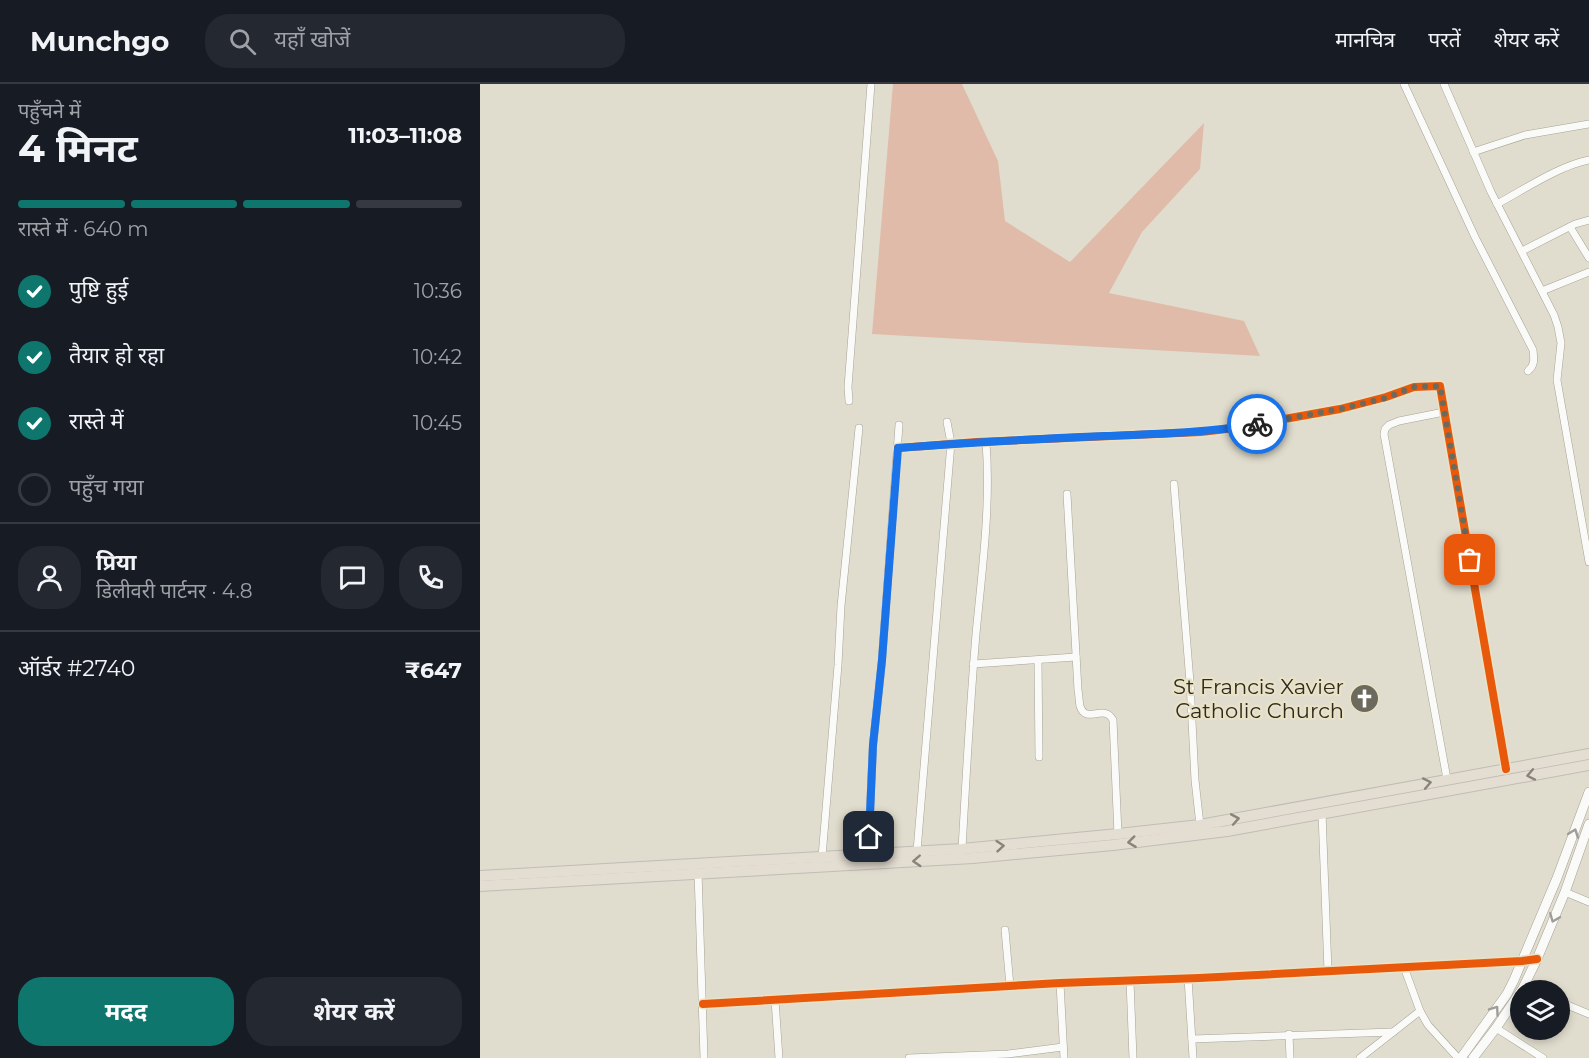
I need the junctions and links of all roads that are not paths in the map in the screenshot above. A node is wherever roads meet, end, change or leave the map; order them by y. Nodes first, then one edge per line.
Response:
1 (871, 84) edge
2 (1404, 84) edge
3 (1444, 84) edge
4 (1589, 124) edge
5 (1473, 152) junction
6 (1589, 160) edge
7 (1497, 204) junction
8 (1589, 220) edge
9 (1570, 227) junction
10 (1522, 251) junction
11 (1589, 258) edge
12 (1589, 272) edge
13 (1542, 291) junction
14 (1528, 371) dead end
15 (849, 401) dead end
16 (1444, 412) junction
17 (947, 422) dead end
18 (899, 425) dead end
19 (859, 428) dead end
20 (986, 442) junction
21 (951, 444) junction
22 (898, 448) junction
23 (1174, 484) dead end
24 (1066, 494) dead end
25 (1589, 562) edge
26 (1076, 657) junction
27 (1038, 660) junction
28 (974, 664) junction
29 (1589, 754) edge
30 (1039, 757) dead end
31 (1589, 765) edge
32 (1506, 769) junction
33 (1447, 779) junction
34 (1589, 792) edge
35 (1322, 813) junction
36 (1589, 824) edge
37 (1200, 825) junction
38 (1118, 834) junction
39 (962, 849) junction
40 (917, 851) junction
41 (868, 854) junction
42 (822, 857) junction
43 (698, 868) junction
44 (480, 876) edge
45 (480, 886) edge
46 (1565, 892) junction
47 (1589, 902) edge
48 (1005, 930) dead end
49 (1538, 959) junction
50 (1522, 961) junction
51 (1404, 967) junction
52 (1328, 971) junction
53 (1188, 978) junction
54 (1529, 980) edge
55 (1130, 981) junction
56 (1060, 983) junction
57 (1010, 986) junction
58 (775, 1000) junction
59 (703, 1004) junction
60 (1570, 1006) edge
61 (1510, 1010) edge
62 (1420, 1011) junction
63 (1589, 1014) edge
64 (1497, 1028) junction
65 (1393, 1032) junction
66 (1289, 1034) junction
67 (1192, 1039) junction
68 (1063, 1047) junction
69 (1008, 1056) edge
70 (704, 1058) edge
71 (779, 1058) edge
72 (909, 1058) edge
73 (926, 1058) edge
74 (1064, 1058) edge
75 (1134, 1058) edge
76 (1193, 1058) edge
77 (1290, 1058) edge
78 (1360, 1058) edge
79 (1460, 1058) edge
80 (1473, 1058) edge
81 (1544, 1058) edge

1 - 15 street
2 - 14 street
3 - 5 street
4 - 5 street
5 - 7 street
6 - 7 street
7 - 10 street
8 - 9 street
9 - 10 street
9 - 11 street
10 - 13 street
12 - 13 street
13 - 25 street
16 - 20 street
16 - 32 street
16 - 33 street
17 - 21 street
18 - 22 street
19 - 42 street
20 - 21 street
20 - 28 street
21 - 22 street
21 - 40 street
22 - 41 street
23 - 37 street
24 - 26 street
26 - 27 street
26 - 38 street
27 - 28 street
27 - 30 street
28 - 39 street
29 - 32 main road
31 -> 35 main road
32 - 33 main road
37 -> 33 main road
50 -> 34 street
35 -> 43 main road
35 - 52 street
36 - 46 street
37 - 38 main road
39 -> 38 main road
39 - 40 main road
40 - 41 main road
41 - 42 main road
42 - 43 main road
43 - 44 main road
43 - 45 main road
43 - 59 street
46 - 47 street
46 -> 49 street
48 - 57 street
49 - 50 street
49 - 54 street
50 - 51 street
79 -> 50 street
51 - 52 street
51 - 62 street
52 - 53 street
53 - 55 street
53 - 67 street
55 - 56 street
55 - 75 street
56 - 57 street
56 - 68 street
57 - 58 street
58 - 59 street
58 - 71 street
59 - 70 street
60 - 63 street
61 - 64 street
62 - 65 street
62 - 79 street
64 - 80 street
64 - 81 street
65 - 66 street
65 - 78 street
66 - 67 street
66 - 77 street
67 - 76 street
68 - 69 street
68 - 74 street
69 - 73 street
72 - 73 street

